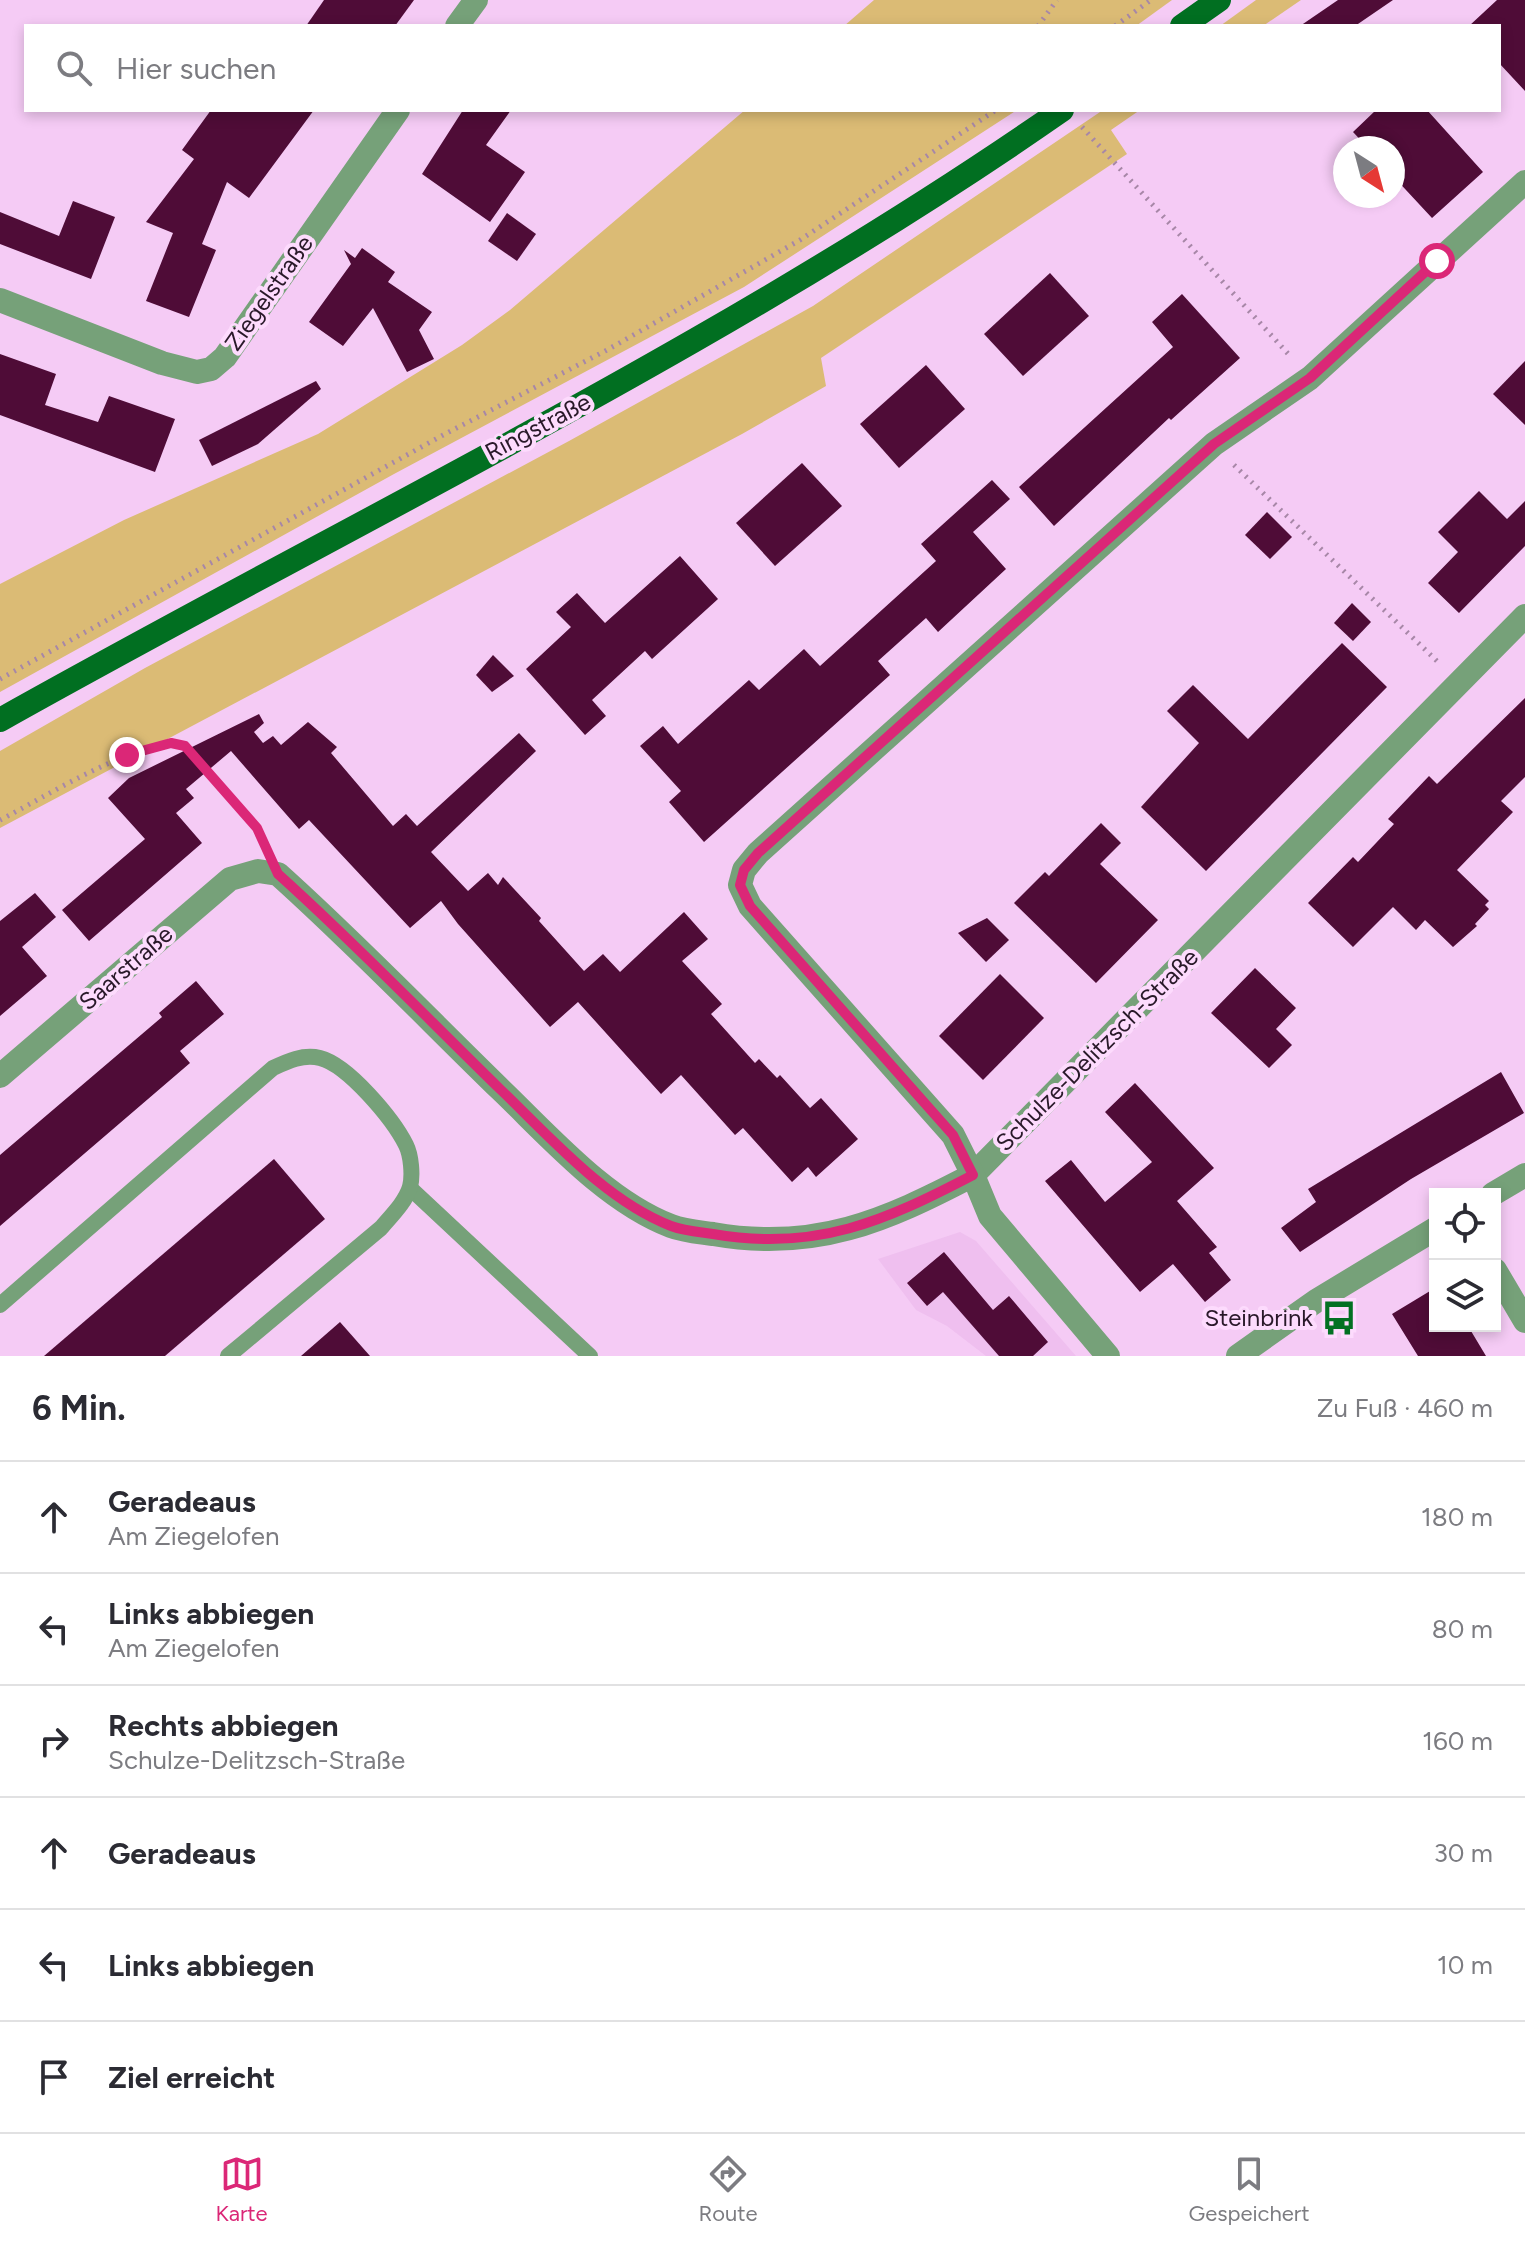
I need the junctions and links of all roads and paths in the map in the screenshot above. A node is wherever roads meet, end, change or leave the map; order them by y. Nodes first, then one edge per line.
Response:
1 (476, 0) edge
2 (1057, 0) edge
3 (1151, 0) edge
4 (1219, 0) edge
5 (458, 24) edge
6 (1039, 24) edge
7 (1118, 24) edge
8 (1185, 24) edge
9 (397, 112) edge
10 (993, 112) edge
11 (1070, 116) edge
12 (1525, 182) edge
13 (0, 300) edge
14 (1310, 378) junction
15 (1214, 444) junction
16 (1525, 616) edge
17 (0, 679) edge
18 (1459, 683) junction
19 (0, 720) edge
20 (0, 820) edge
21 (268, 872) junction
22 (0, 1076) edge
23 (973, 1175) junction
24 (1525, 1175) edge
25 (410, 1188) junction
26 (1501, 1189) edge
27 (1429, 1233) edge
28 (1501, 1280) edge
29 (0, 1305) edge
30 (1525, 1321) edge
31 (228, 1356) edge
32 (590, 1356) edge
33 (1108, 1356) edge
34 (1238, 1356) edge

1 - 5 street
2 - 6 path
3 - 7 path
4 - 8 main road
9 - 13 street, Ziegelstraße
10 - 17 path
11 - 14 path
11 - 19 main road, Ringstraße
12 - 14 street
14 - 15 street
15 - 18 path
15 - 23 street
16 - 18 street, Schulze-Delitzsch-Straße
18 - 23 street, Schulze-Delitzsch-Straße
20 - 21 path
21 - 22 street, Saarstraße
21 - 23 street, Schulze-Delitzsch-Straße
23 - 33 street
24 - 26 street
25 - 29 lane
25 - 31 lane
25 - 32 lane
27 - 34 street
28 - 30 street

